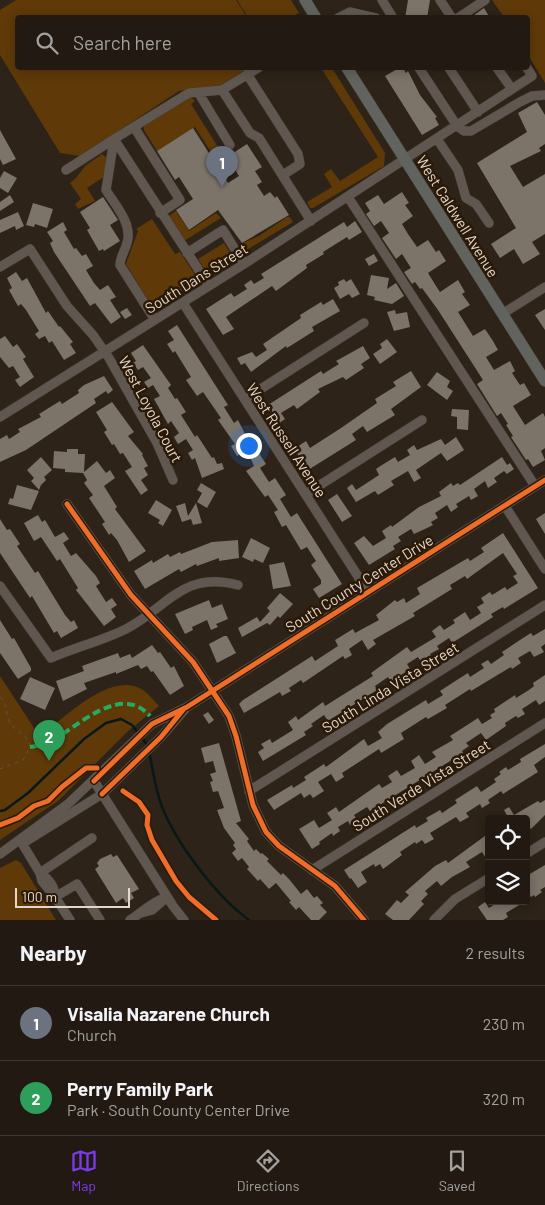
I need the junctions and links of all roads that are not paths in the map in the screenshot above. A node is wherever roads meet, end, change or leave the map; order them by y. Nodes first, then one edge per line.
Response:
1 (305, 0) edge
2 (382, 0) edge
3 (485, 0) edge
4 (444, 1) edge
5 (314, 15) edge
6 (344, 15) edge
7 (363, 15) edge
8 (390, 15) edge
9 (451, 15) edge
10 (462, 15) edge
11 (254, 70) edge
12 (348, 70) edge
13 (420, 70) edge
14 (450, 70) edge
15 (498, 70) edge
16 (528, 70) edge
17 (247, 74) junction
18 (222, 90) junction
19 (512, 90) junction
20 (198, 92) junction
21 (545, 95) edge
22 (478, 112) junction
23 (457, 126) junction
24 (134, 127) junction
25 (114, 139) junction
26 (437, 139) junction
27 (230, 145) dead end
28 (405, 160) junction
29 (66, 170) dead end
30 (283, 175) junction
31 (348, 197) junction
32 (160, 213) junction
33 (311, 221) junction
34 (489, 223) dead end
35 (187, 253) junction
36 (244, 264) junction
37 (0, 267) edge
38 (208, 286) junction
39 (545, 287) edge
40 (183, 303) junction
41 (502, 314) junction
42 (155, 320) junction
43 (364, 323) dead end
44 (105, 352) junction
45 (545, 381) edge
46 (245, 399) junction
47 (0, 417) edge
48 (422, 420) dead end
49 (173, 480) dead end
50 (545, 480) edge
51 (535, 486) junction
52 (306, 494) junction
53 (66, 504) dead end
54 (505, 506) junction
55 (545, 569) edge
56 (238, 585) dead end
57 (0, 586) edge
58 (368, 592) junction
59 (545, 605) edge
60 (148, 613) junction
61 (212, 691) junction
62 (187, 707) junction
63 (545, 723) edge
64 (94, 781) junction
65 (249, 791) junction
66 (102, 794) junction
67 (92, 838) dead end
68 (21, 842) junction
69 (545, 842) edge
70 (530, 851) edge
71 (1, 854) edge
72 (312, 870) junction
73 (40, 873) junction
74 (485, 880) edge
75 (55, 897) junction
76 (167, 897) junction
77 (70, 920) edge
78 (100, 920) edge
79 (130, 920) edge
80 (184, 920) edge
81 (364, 920) edge
82 (434, 920) edge

1 - 5 main road
2 - 8 street
3 - 10 street
4 - 9 street
6 - 7 street
11 - 17 street
12 - 28 main road, West Caldwell Avenue
13 - 23 street
14 - 22 street
15 - 19 street
16 - 19 street, South Dans Street
17 - 18 street
17 - 30 street
18 - 20 street
18 - 30 street
19 - 22 street, South Dans Street
20 - 24 street
20 - 27 street
21 - 23 street
22 - 23 street, South Dans Street
23 - 26 street, South Dans Street
24 - 25 street
24 - 32 street
25 - 29 street
25 - 32 street
25 - 42 street
26 - 28 street, South Dans Street
26 - 34 street
28 - 31 street, South Dans Street
28 - 41 main road, West Caldwell Avenue
30 - 33 street
31 - 33 street, South Dans Street
31 - 51 street
32 - 35 street
33 - 36 street, South Dans Street
35 - 36 street
35 - 38 street
36 - 38 street, South Dans Street
37 - 44 street, West Loyola Court
38 - 40 street, South Dans Street
39 - 41 street
40 - 42 street, South Dans Street
40 - 46 street, West Russell Avenue
41 - 45 main road, West Caldwell Avenue
42 - 44 street, South Dans Street
43 - 46 street
44 - 47 street, South Dans Street
44 - 49 street, West Loyola Court
46 - 52 street, West Russell Avenue
48 - 52 street
50 - 51 street, South County Center Drive
51 - 54 street, South County Center Drive
52 - 58 street, West Russell Avenue
53 - 60 street
54 - 55 street
54 - 58 street, South County Center Drive
56 - 60 street
57 - 60 street
58 - 61 street, South County Center Drive
59 - 65 street, South Linda Vista Street
60 - 61 street
61 - 62 street, South County Center Drive
61 - 65 street
62 - 64 street, South County Center Drive
62 - 66 street, South County Center Drive
63 - 72 street, South Verde Vista Street
64 - 66 street
64 - 68 street, South County Center Drive
65 - 72 street
66 - 68 street, South County Center Drive
66 - 76 street
67 - 73 street
68 - 71 street, South County Center Drive
68 - 73 street
69 - 70 street
72 - 81 street
73 - 75 street
74 - 82 street
75 - 77 street
75 - 78 street
76 - 79 street
76 - 80 street

